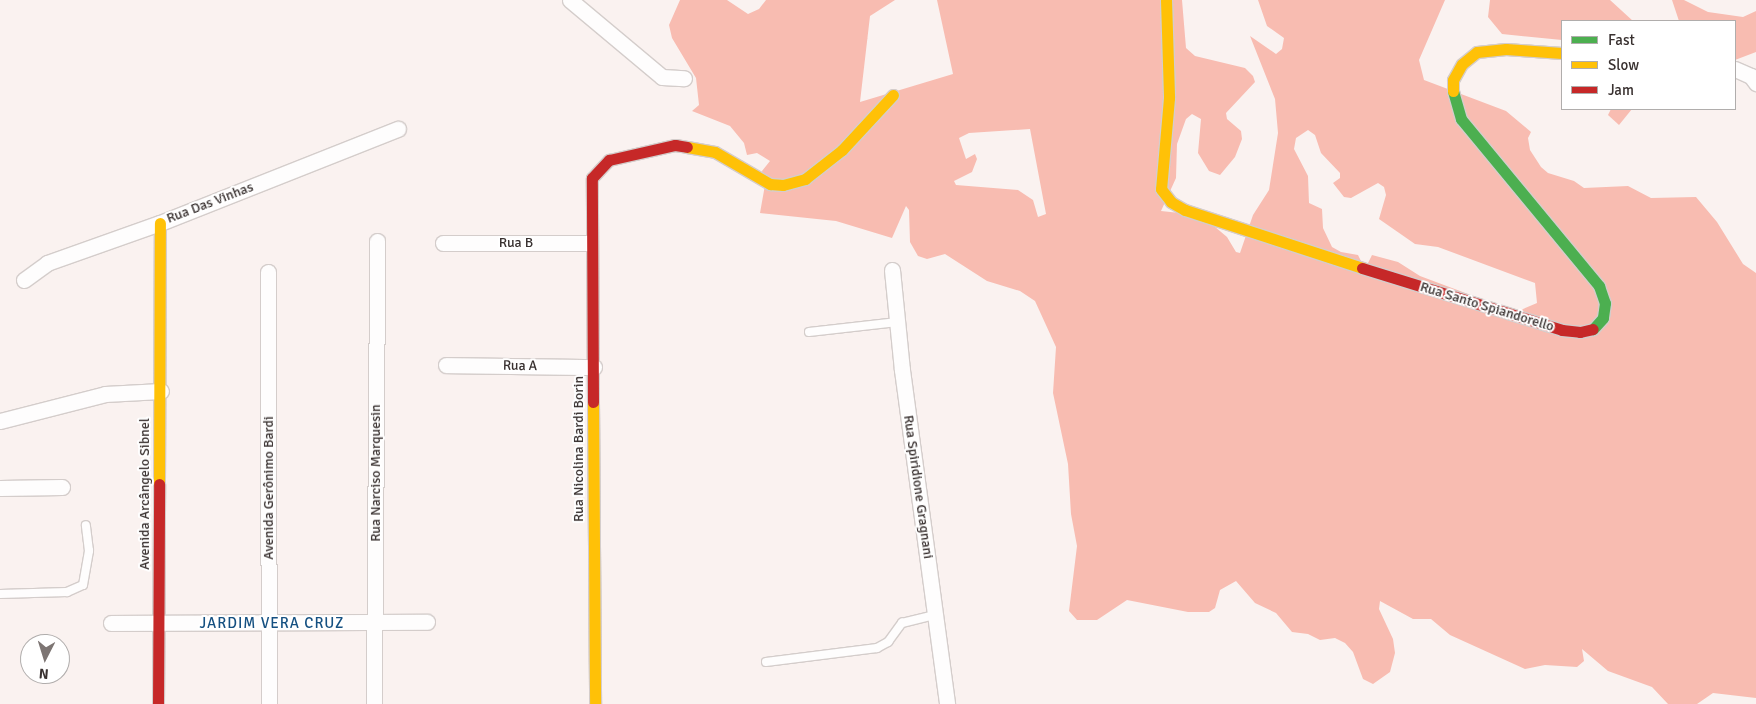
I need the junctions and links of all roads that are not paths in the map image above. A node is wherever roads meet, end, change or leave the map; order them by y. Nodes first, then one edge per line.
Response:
1 (570, 0) edge
2 (1166, 0) edge
3 (1561, 54) edge
4 (1736, 69) edge
5 (684, 78) dead end
6 (1756, 83) edge
7 (893, 96) dead end
8 (398, 129) dead end
9 (160, 223) junction
10 (377, 241) dead end
11 (443, 243) dead end
12 (590, 243) junction
13 (892, 270) dead end
14 (268, 272) dead end
15 (24, 280) dead end
16 (897, 322) junction
17 (809, 332) dead end
18 (446, 365) dead end
19 (594, 367) junction
20 (160, 391) junction
21 (0, 421) edge
22 (62, 487) dead end
23 (0, 488) edge
24 (86, 525) dead end
25 (0, 594) edge
26 (935, 616) junction
27 (159, 622) junction
28 (270, 622) junction
29 (375, 622) junction
30 (427, 622) dead end
31 (111, 623) dead end
32 (766, 662) dead end
33 (158, 704) edge
34 (269, 704) edge
35 (374, 704) edge
36 (594, 704) edge
37 (947, 704) edge

1 - 5 street
2 - 3 street, Rua Santo Spiandorello
4 - 6 street
7 - 12 street, Rua Nicolina Bardi Borin
8 - 9 street, Rua Das Vinhas
9 - 15 street, Rua Das Vinhas
9 - 20 street, Avenida Arcângelo Sibnel
10 - 29 street, Rua Narciso Marquesin
11 - 12 street, Rua B
12 - 19 street, Rua Nicolina Bardi Borin
13 - 16 street, Rua Spiridione Gragnani
14 - 28 street, Avenida Gerônimo Bardi
16 - 17 lane
16 - 26 street, Rua Spiridione Gragnani
18 - 19 street, Rua A
19 - 36 street, Rua Nicolina Bardi Borin
20 - 21 street
20 - 27 street, Avenida Arcângelo Sibnel
22 - 23 street
24 - 25 lane
26 - 32 lane
26 - 37 street, Rua Spiridione Gragnani
27 - 28 street
27 - 31 street
27 - 33 street, Avenida Arcângelo Sibnel
28 - 29 street
28 - 34 street, Avenida Gerônimo Bardi
29 - 30 street
29 - 35 street, Rua Narciso Marquesin

